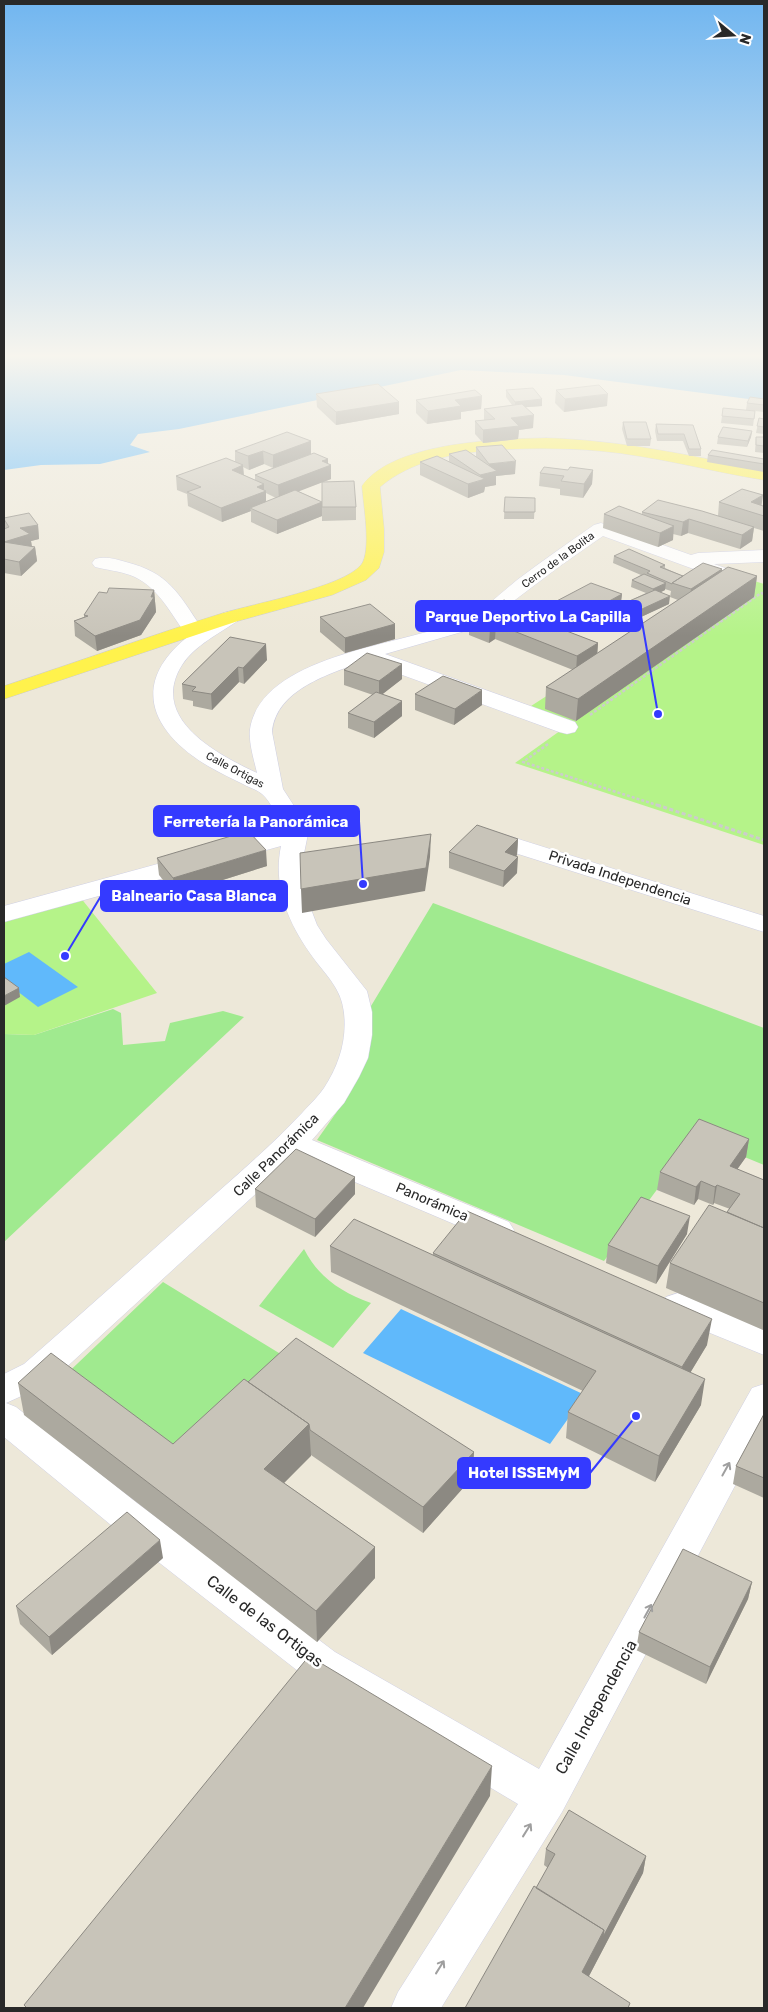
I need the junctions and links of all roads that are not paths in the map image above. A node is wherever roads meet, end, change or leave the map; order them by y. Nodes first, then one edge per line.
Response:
1 (477, 448) edge
2 (617, 448) edge
3 (764, 476) edge
4 (764, 556) edge
5 (684, 559) junction
6 (102, 563) dead end
7 (732, 576) edge
8 (232, 616) junction
9 (192, 630) junction
10 (363, 654) junction
11 (4, 694) edge
12 (561, 733) road end
13 (271, 789) junction
14 (475, 832) edge
15 (296, 834) junction
16 (4, 914) edge
17 (764, 924) edge
18 (292, 1143) junction
19 (528, 1242) edge
20 (655, 1296) edge
21 (764, 1342) edge
22 (4, 1390) edge
23 (764, 1398) edge
24 (4, 1417) edge
25 (547, 1797) junction
26 (414, 2008) edge

1 - 8 main road
2 - 3 main road
4 - 5 street
5 - 7 street
5 - 10 street, Cerro de la Bolita
6 - 9 street
8 - 9 main road
8 - 13 street, Calle Ortigas
9 - 11 main road
10 - 12 street
10 - 13 street, Cerro de la Bolita
13 - 15 street
14 - 17 street, Privada Independencia
15 - 16 street
15 - 18 street, Calle Panorámica
18 - 19 street, Panorámica
18 - 22 street, Calle Panorámica
20 - 21 street
25 -> 23 street, Calle Independencia
24 - 25 street, Calle de las Ortigas
26 -> 25 street, Calle Independencia

